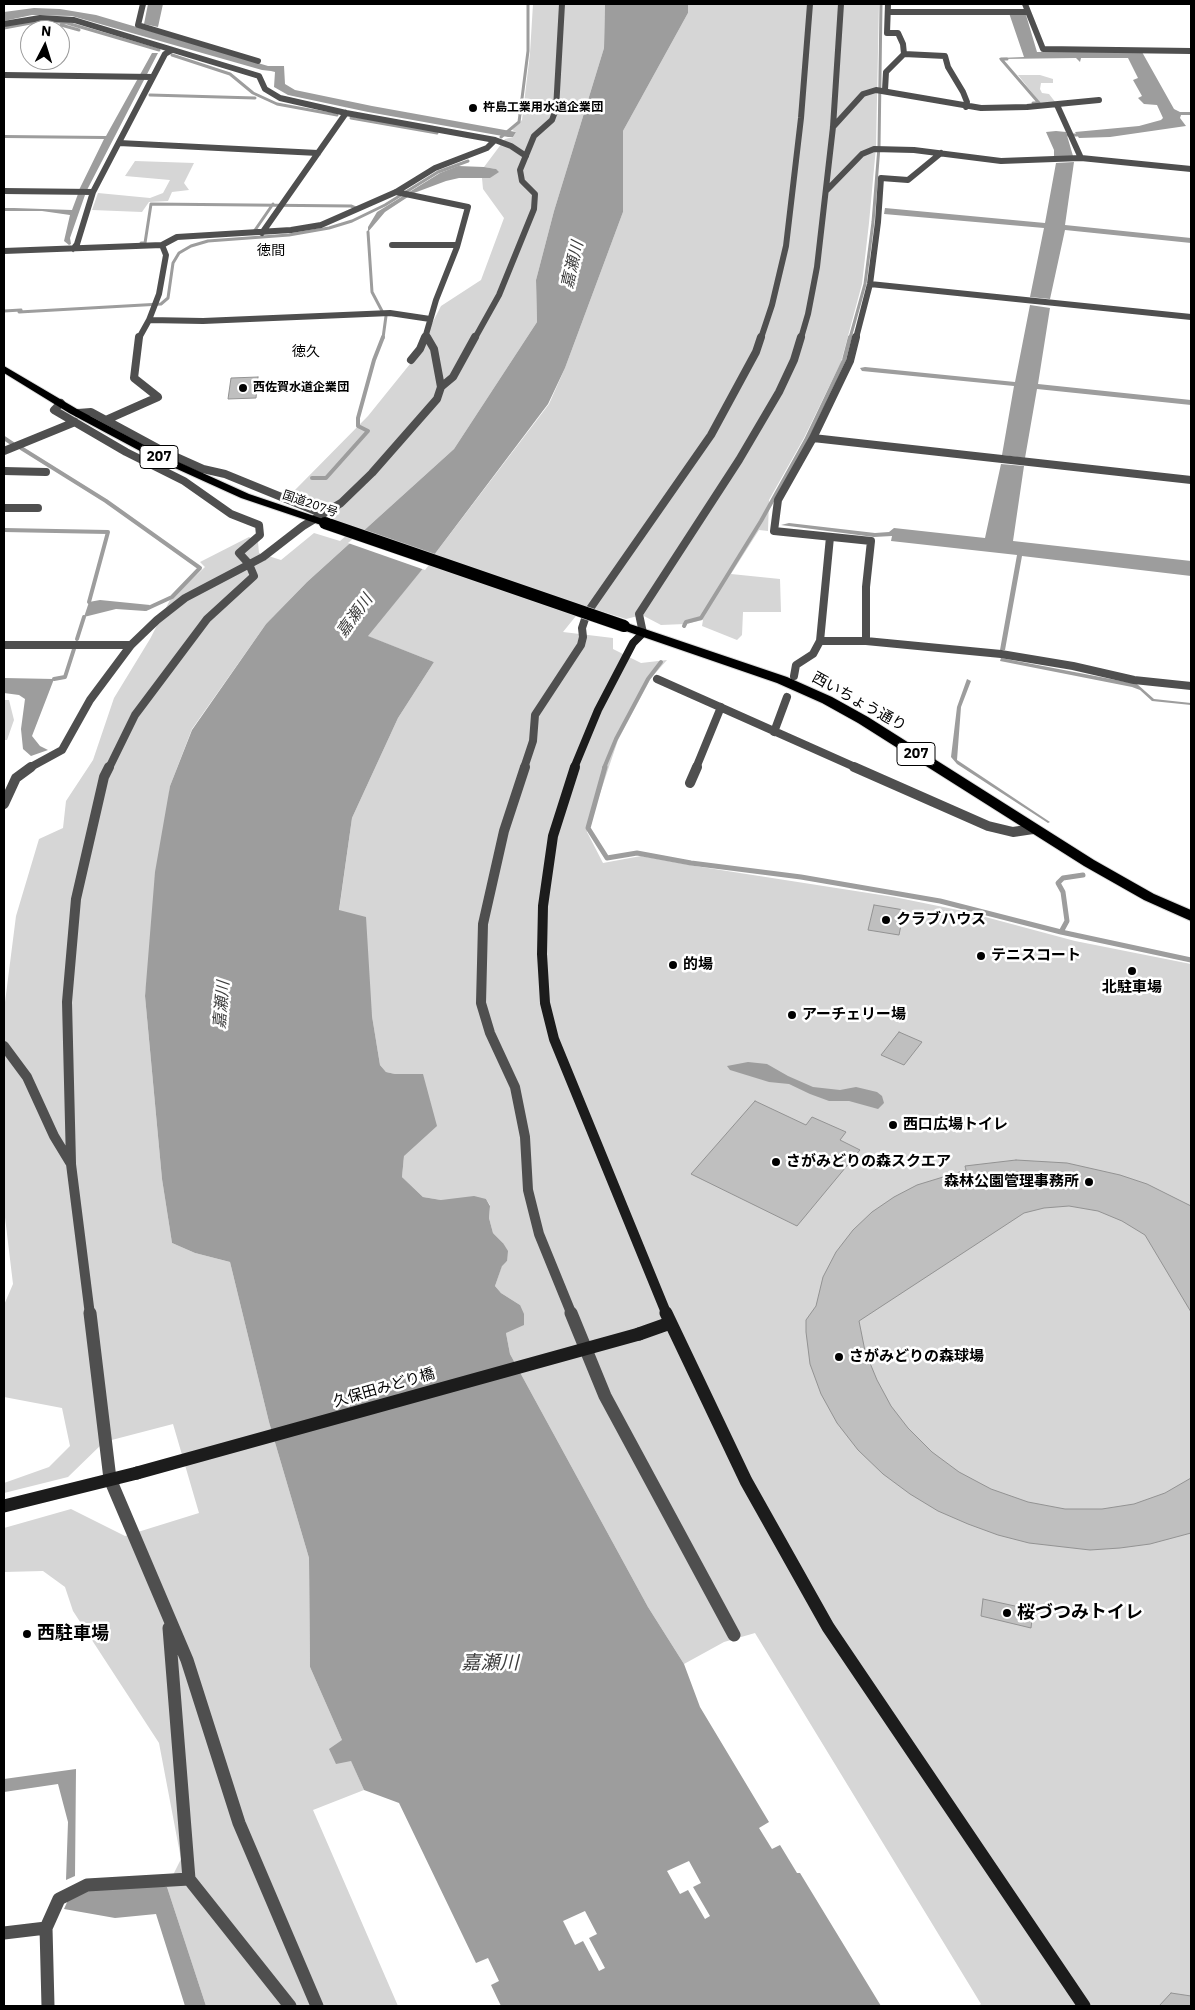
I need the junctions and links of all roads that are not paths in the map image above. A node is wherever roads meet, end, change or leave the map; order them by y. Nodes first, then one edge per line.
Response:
1 (143, 4) edge
2 (562, 4) edge
3 (810, 4) edge
4 (841, 4) edge
5 (888, 4) edge
6 (1025, 4) edge
7 (888, 12) junction
8 (1028, 12) junction
9 (5, 22) edge
10 (172, 50) junction
11 (1191, 52) edge
12 (904, 54) junction
13 (267, 57) dead end
14 (258, 61) junction
15 (243, 69) junction
16 (4, 76) edge
17 (151, 77) junction
18 (885, 90) junction
19 (1099, 100) dead end
20 (1057, 105) junction
21 (966, 107) junction
22 (346, 113) junction
23 (832, 127) junction
24 (495, 140) junction
25 (119, 143) junction
26 (318, 153) junction
27 (941, 153) junction
28 (526, 156) junction
29 (1081, 158) junction
30 (1191, 169) edge
31 (826, 190) junction
32 (4, 191) edge
33 (90, 192) junction
34 (399, 192) junction
35 (259, 233) junction
36 (392, 244) dead end
37 (162, 245) junction
38 (457, 245) junction
39 (75, 246) junction
40 (4, 251) edge
41 (870, 284) junction
42 (1191, 317) edge
43 (430, 319) junction
44 (149, 320) junction
45 (426, 335) junction
46 (411, 360) dead end
47 (4, 369) edge
48 (441, 387) junction
49 (76, 418) junction
50 (106, 420) junction
51 (813, 438) junction
52 (4, 451) edge
53 (4, 471) edge
54 (46, 472) dead end
55 (1191, 480) edge
56 (4, 508) edge
57 (38, 508) dead end
58 (321, 519) junction
59 (830, 537) junction
60 (249, 564) junction
61 (624, 626) joint
62 (644, 633) junction
63 (820, 641) junction
64 (866, 641) junction
65 (4, 644) edge
66 (131, 645) junction
67 (794, 676) dead end
68 (657, 679) dead end
69 (1191, 686) edge
70 (787, 697) dead end
71 (721, 707) junction
72 (774, 732) junction
73 (690, 783) dead end
74 (4, 804) edge
75 (1033, 829) junction
76 (1191, 916) edge
77 (4, 1046) edge
78 (71, 1164) junction
79 (670, 1323) junction
80 (110, 1479) junction
81 (4, 1506) edge
82 (168, 1620) junction
83 (734, 1635) dead end
84 (188, 1879) junction
85 (46, 1928) junction
86 (4, 1933) edge
87 (48, 2006) edge
88 (290, 2006) edge
89 (317, 2006) edge
90 (1084, 2006) edge

1 - 14 street
2 - 28 street
3 - 83 street
4 - 23 street
5 - 7 street
6 - 8 street
7 - 8 street
7 - 12 street
8 - 11 street
9 - 10 street
10 - 15 street
10 - 17 street
12 - 18 street
12 - 21 street
13 - 14 street
14 - 15 street
15 - 22 street
16 - 17 street
17 - 25 street
18 - 21 street
18 - 23 street
19 - 20 street
20 - 21 street
20 - 29 street
22 - 24 street
22 - 26 street
23 - 31 street
24 - 28 street
24 - 34 street
25 - 26 street
25 - 33 street
26 - 35 street
27 - 29 street
27 - 31 street
27 - 41 street
28 - 48 street
29 - 30 street
31 - 62 street
32 - 33 street
33 - 39 street
34 - 35 street
34 - 38 street
35 - 37 street
36 - 38 street
37 - 39 street
37 - 44 street
38 - 43 street
39 - 40 street
41 - 42 street
41 - 51 street
43 - 44 street
43 - 45 street
44 - 50 street
45 - 46 street
45 - 48 street
47 - 49 highway, 国道207号 / 207
48 - 58 street
49 - 50 street
49 - 52 street
49 - 58 highway, 国道207号 / 207
49 - 60 street
50 - 58 street
51 - 55 street
51 - 59 street
53 - 54 street
56 - 57 street
58 - 60 street
58 - 61 highway, 国道207号 / 207, bridge
59 - 63 street
59 - 64 street
60 - 66 street
60 - 78 street
61 - 62 highway, 西いちょう通り / 207
62 - 75 highway, 西いちょう通り / 207
62 - 79 street
63 - 64 street
63 - 67 street
64 - 69 street
65 - 66 street
66 - 74 street
68 - 71 street
70 - 72 street
71 - 72 street
71 - 73 street
72 - 75 street
75 - 76 highway, 西いちょう通り / 207
77 - 78 street
78 - 80 street
79 - 80 street, 久保田みどり橋, bridge
79 - 90 street
80 - 81 street, 久保田みどり橋
80 - 82 street
82 - 84 street
82 - 89 street
84 - 85 street
84 - 88 street
85 - 86 street
85 - 87 street

